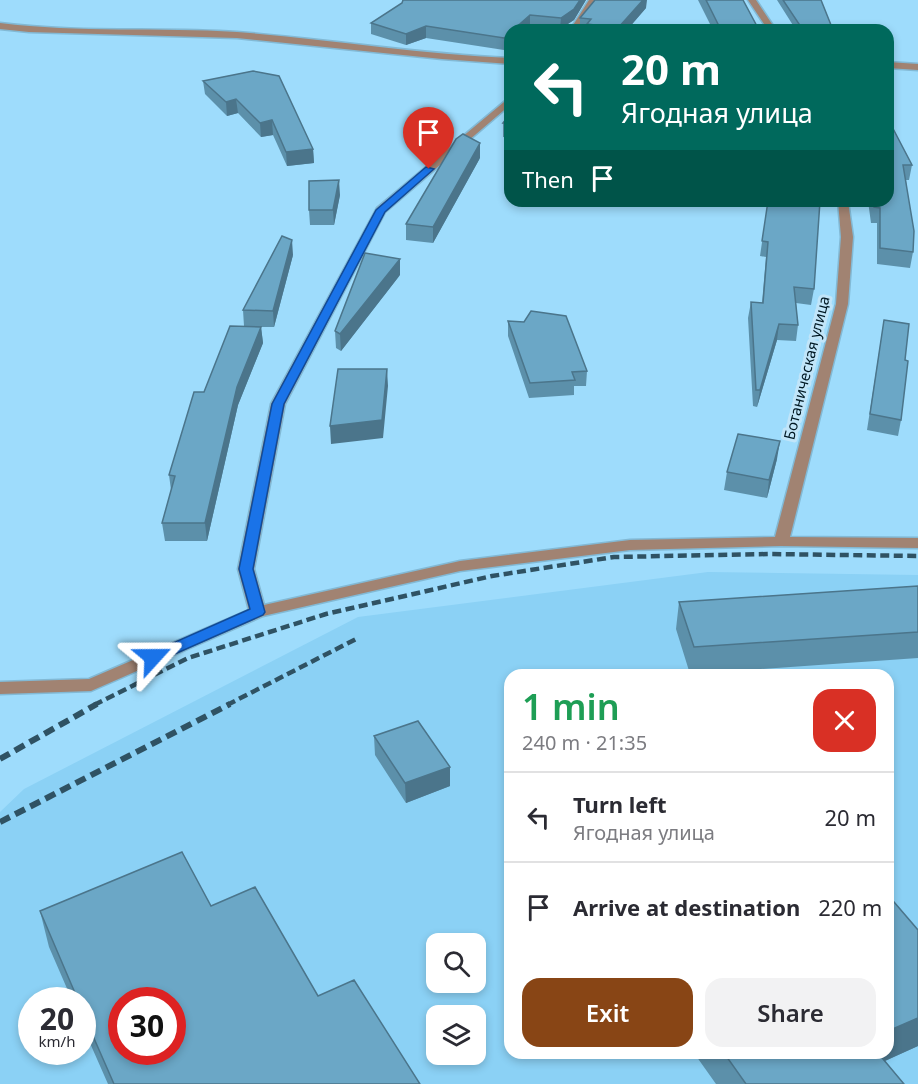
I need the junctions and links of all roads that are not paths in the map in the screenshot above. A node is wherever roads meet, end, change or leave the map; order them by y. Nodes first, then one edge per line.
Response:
1 (593, 0) edge
2 (752, 0) edge
3 (578, 24) edge
4 (768, 24) edge
5 (0, 26) edge
6 (504, 61) edge
7 (894, 65) edge
8 (918, 68) edge
9 (504, 105) edge
10 (844, 207) edge
11 (781, 541) junction
12 (918, 543) edge
13 (258, 612) junction
14 (0, 688) edge

1 - 3 street
2 - 4 street
5 - 6 street
7 - 8 street
9 - 13 street
10 - 11 street, Ботаническая улица
11 - 12 street
11 - 13 street
13 - 14 street

